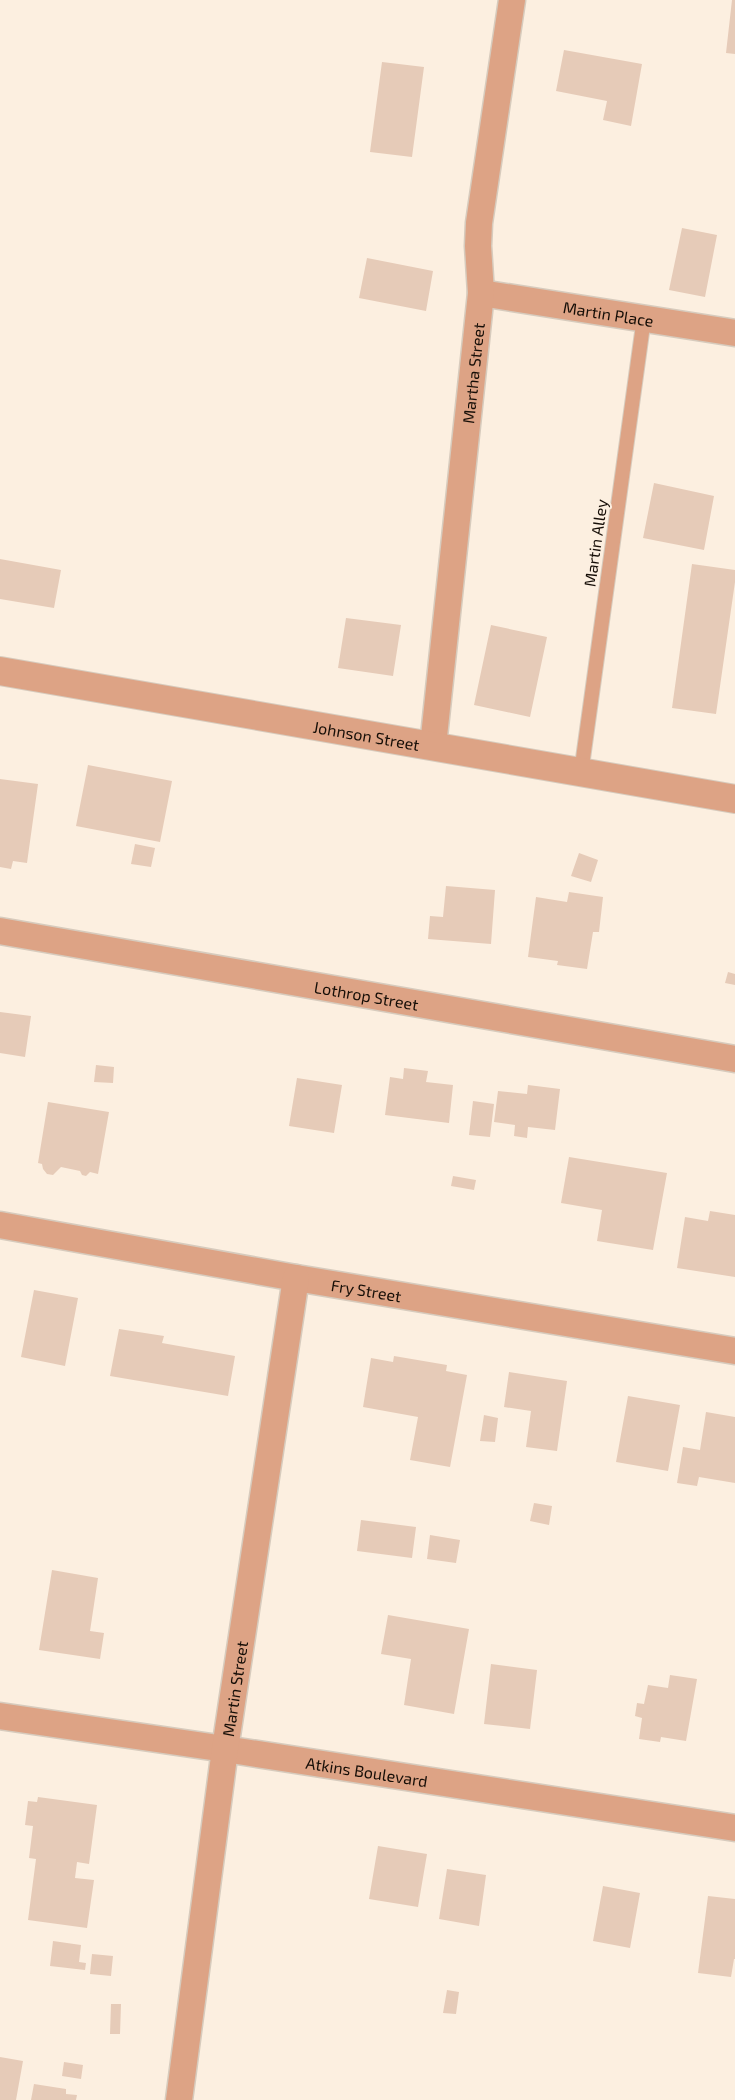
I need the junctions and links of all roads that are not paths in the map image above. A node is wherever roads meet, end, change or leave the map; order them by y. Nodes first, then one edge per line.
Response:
1 (512, 0) edge
2 (481, 292) junction
3 (644, 318) junction
4 (735, 333) edge
5 (0, 670) edge
6 (433, 746) junction
7 (581, 773) junction
8 (735, 798) edge
9 (0, 931) edge
10 (735, 1059) edge
11 (0, 1225) edge
12 (296, 1278) junction
13 (735, 1351) edge
14 (0, 1716) edge
15 (225, 1749) junction
16 (735, 1828) edge
17 (179, 2100) edge

1 - 2 street, Martha Street
2 - 3 street, Martin Place
2 - 6 street, Martha Street
3 - 4 street, Martin Place
3 - 7 lane, Martin Alley
5 - 6 street, Johnson Street
6 - 7 street, Johnson Street
7 - 8 street, Johnson Street
9 - 10 street, Lothrop Street
11 - 12 street, Fry Street
12 - 13 street, Fry Street
12 - 15 street, Martin Street
14 - 15 street, Atkins Boulevard
15 - 16 street, Atkins Boulevard
15 - 17 street, Martin Street

